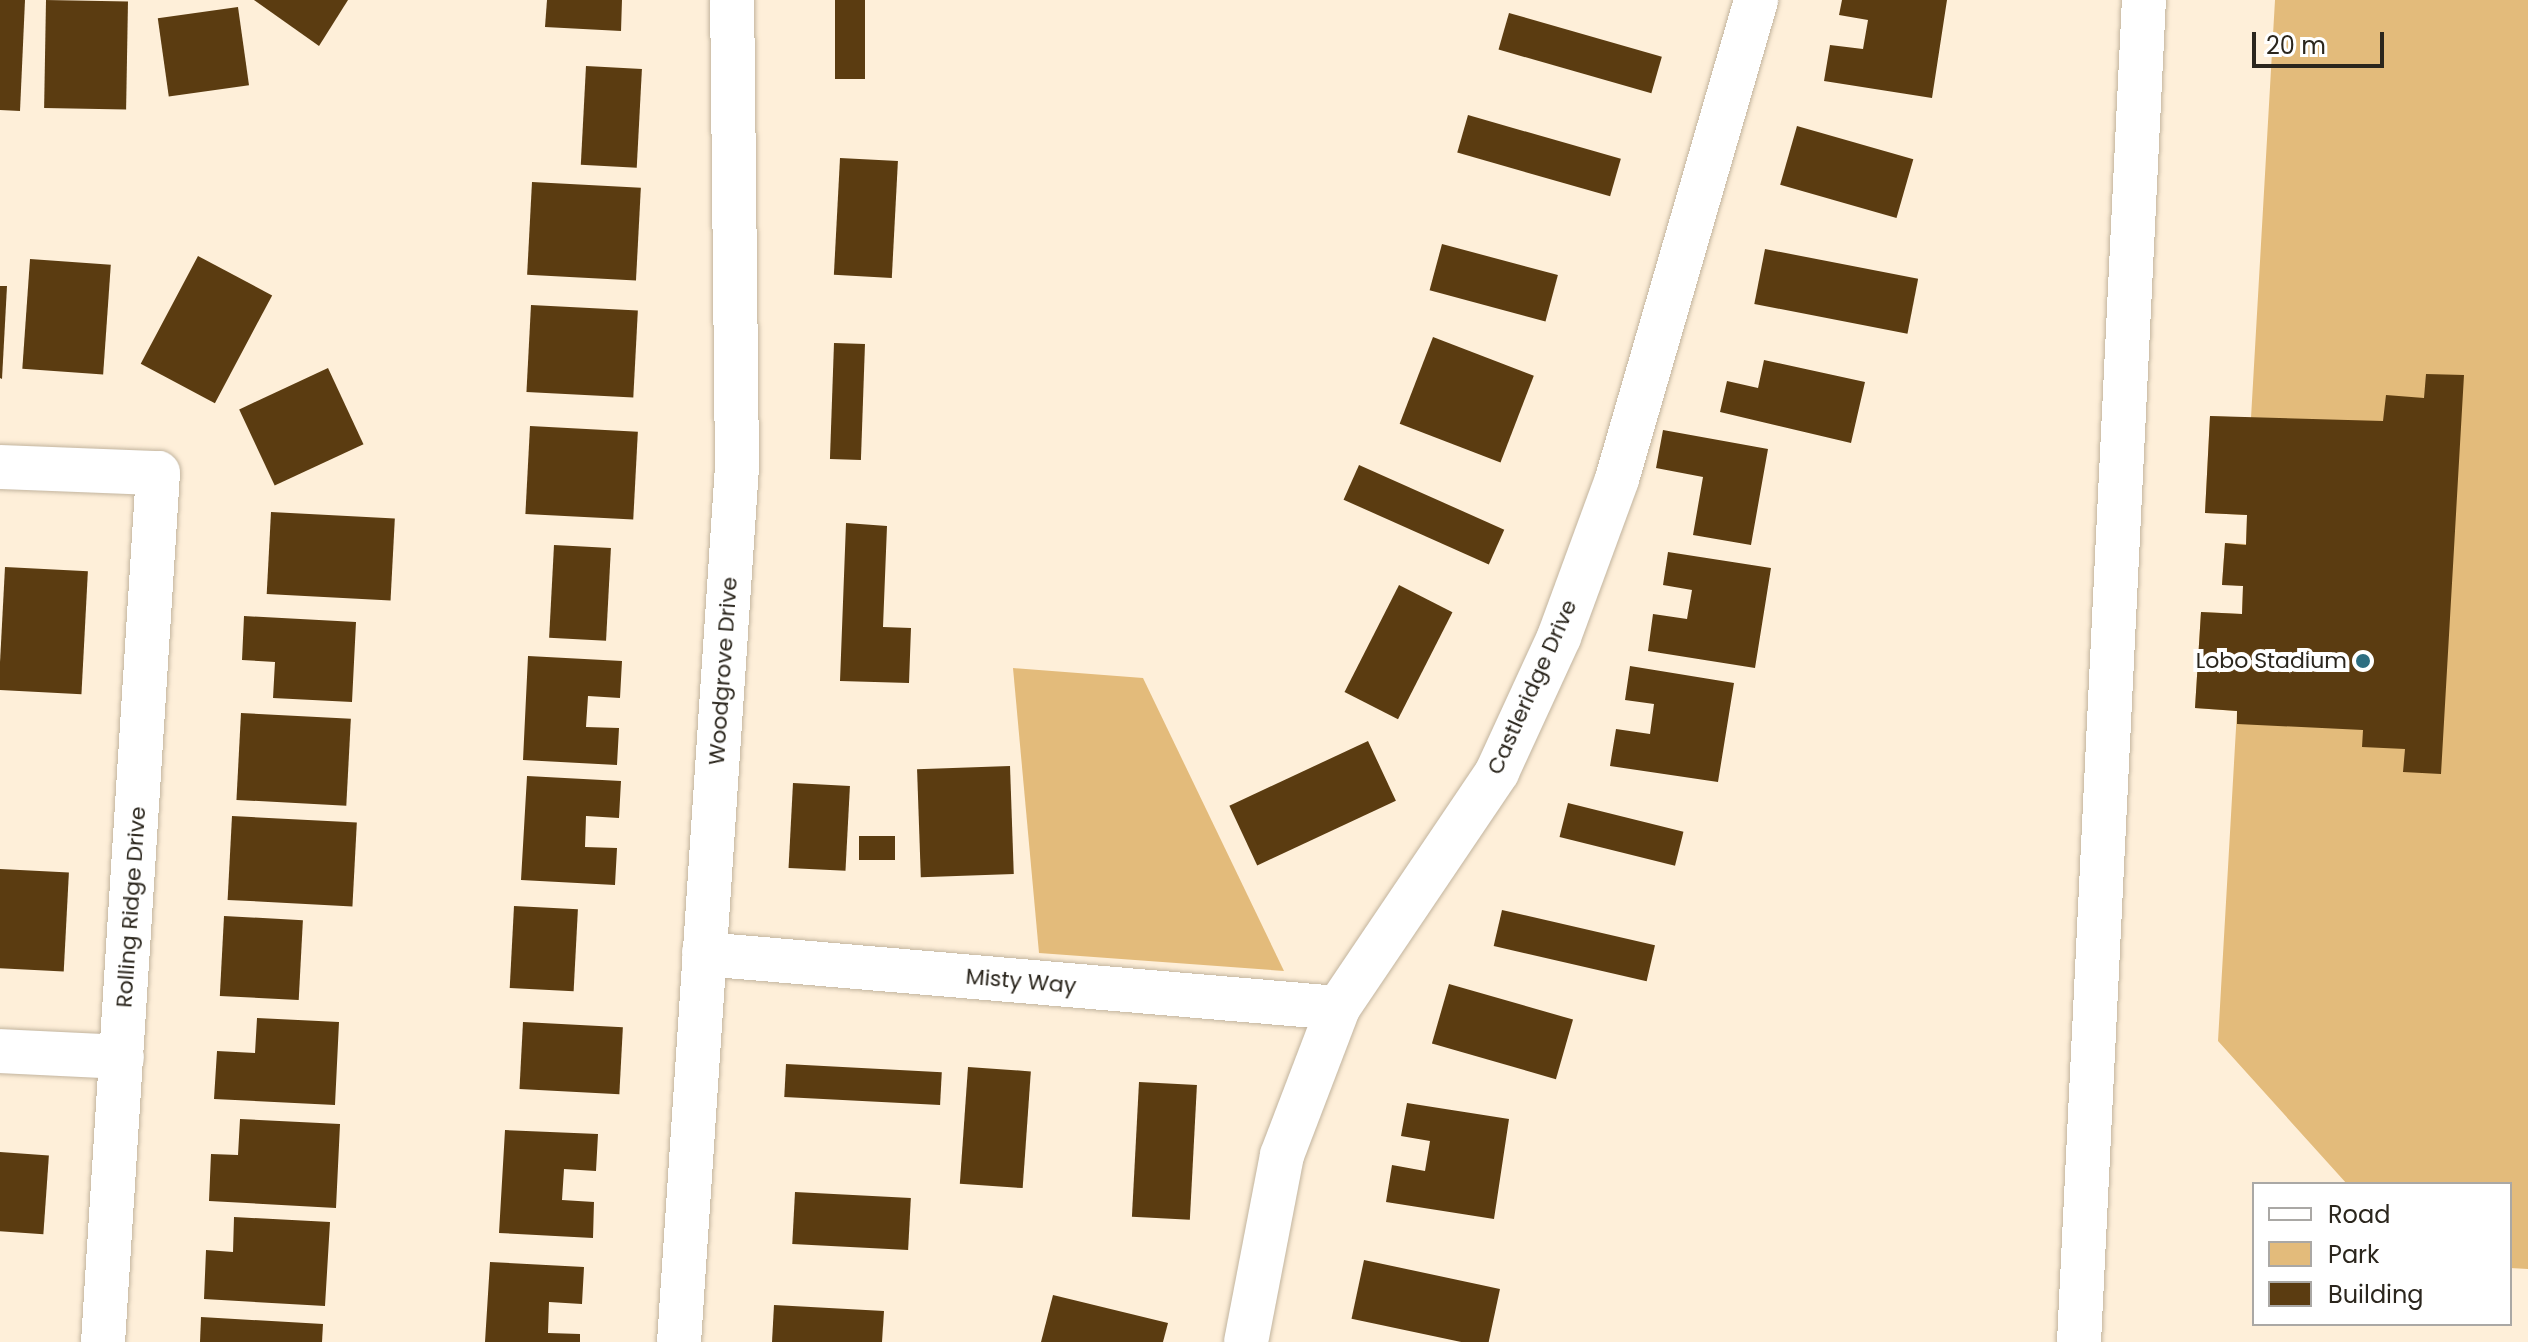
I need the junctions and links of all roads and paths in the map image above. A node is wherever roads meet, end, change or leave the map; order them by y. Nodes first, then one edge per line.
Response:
1 (732, 0) edge
2 (1756, 0) edge
3 (2144, 0) edge
4 (0, 467) edge
5 (704, 954) junction
6 (1338, 1008) junction
7 (0, 1051) edge
8 (122, 1057) junction
9 (103, 1342) edge
10 (679, 1342) edge
11 (1246, 1342) edge
12 (2079, 1342) edge

1 - 5 street, Woodgrove Drive
2 - 6 street, Castleridge Drive
3 - 12 street
4 - 8 street, Rolling Ridge Drive
5 - 6 street, Misty Way
5 - 10 street, Woodgrove Drive
6 - 11 street, Castleridge Drive
7 - 8 street
8 - 9 street, Rolling Ridge Drive

